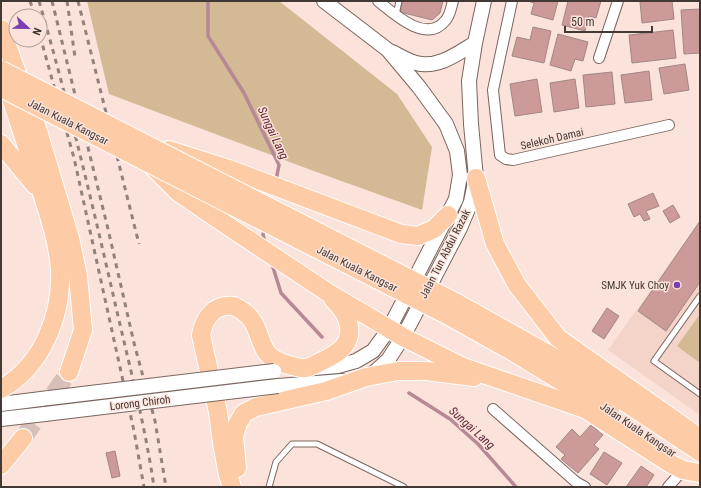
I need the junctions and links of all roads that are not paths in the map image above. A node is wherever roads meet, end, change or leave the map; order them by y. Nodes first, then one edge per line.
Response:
1 (324, 1) edge
2 (378, 1) edge
3 (399, 1) edge
4 (453, 1) edge
5 (484, 1) edge
6 (512, 1) edge
7 (618, 1) edge
8 (396, 15) junction
9 (1, 30) edge
10 (474, 43) junction
11 (388, 50) junction
12 (599, 58) dead end
13 (1, 69) edge
14 (1, 88) edge
15 (669, 125) dead end
16 (140, 141) junction
17 (1, 144) edge
18 (149, 163) junction
19 (476, 178) junction
20 (41, 193) junction
21 (448, 215) junction
22 (327, 292) junction
23 (700, 296) edge
24 (396, 333) junction
25 (306, 368) junction
26 (274, 371) joint
27 (69, 372) tunnel mouth
28 (366, 377) junction
29 (504, 382) junction
30 (278, 386) joint
31 (1, 389) edge
32 (700, 394) edge
33 (1, 404) edge
34 (493, 409) dead end
35 (1, 419) edge
36 (23, 438) tunnel mouth
37 (696, 444) edge
38 (1, 465) edge
39 (694, 472) edge
40 (232, 487) edge
41 (238, 487) edge
42 (269, 487) edge
43 (404, 487) edge
44 (585, 487) edge
45 (668, 487) edge

1 - 11 main road
2 - 8 street
3 - 8 lane
4 - 8 street
5 - 10 main road, Jalan Tun Abdul Razak
6 - 15 street, Selekoh Damai
7 - 12 street
9 - 27 highway
10 - 11 main road
10 - 19 main road, Jalan Tun Abdul Razak
11 - 21 main road
13 - 16 highway, Jalan Kuala Kangsar, bridge
13 - 20 highway
14 - 18 highway, Jalan Kuala Kangsar, bridge
16 - 21 highway, bridge
16 - 37 highway, Jalan Kuala Kangsar, bridge
17 - 20 highway
18 - 22 highway, bridge
18 - 39 highway, Jalan Kuala Kangsar, bridge
19 - 24 main road, Jalan Tun Abdul Razak
19 - 37 highway
20 - 31 highway
21 - 24 main road
22 - 24 highway
22 - 25 highway
23 - 32 lane
24 - 25 main road, Jalan Tun Abdul Razak
24 - 28 main road, Jalan Tun Abdul Razak
24 - 29 highway
25 - 26 main road, Jalan Tun Abdul Razak
25 - 40 highway
26 - 33 main road, Lorong Chiroh, bridge
28 - 29 highway
28 - 30 main road, Jalan Tun Abdul Razak
28 - 41 highway
29 - 39 highway
30 - 35 main road, Lorong Chiroh, bridge
34 - 44 street
36 - 38 highway
39 - 45 street
42 - 43 lane

